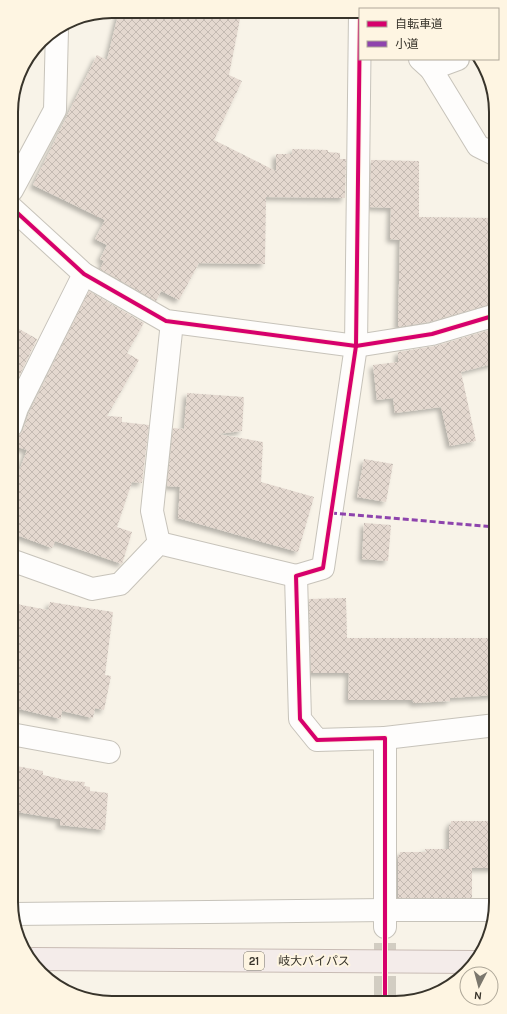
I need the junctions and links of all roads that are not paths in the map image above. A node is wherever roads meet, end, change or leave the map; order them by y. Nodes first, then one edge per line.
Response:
1 (57, 36) edge
2 (359, 60) edge
3 (451, 60) edge
4 (425, 64) edge
5 (489, 152) edge
6 (18, 179) edge
7 (18, 214) edge
8 (84, 274) junction
9 (489, 317) edge
10 (172, 322) junction
11 (356, 346) junction
12 (18, 403) edge
13 (159, 543) junction
14 (18, 563) edge
15 (296, 576) junction
16 (489, 726) edge
17 (18, 735) edge
18 (385, 738) junction
19 (109, 752) dead end
20 (489, 910) edge
21 (19, 914) edge
22 (385, 918) junction
23 (37, 959) edge
24 (467, 962) edge

1 - 6 street
2 - 11 street
3 - 4 street
4 - 5 street
7 - 8 street
8 - 10 street
8 - 12 street
9 - 11 street
10 - 11 street
10 - 13 street
11 - 15 street
13 - 14 street
13 - 15 street
15 - 18 street
16 - 18 street
17 - 19 street
18 - 22 street
20 - 22 street
21 - 22 street
23 - 24 highway, 岐大バイパス / 21

